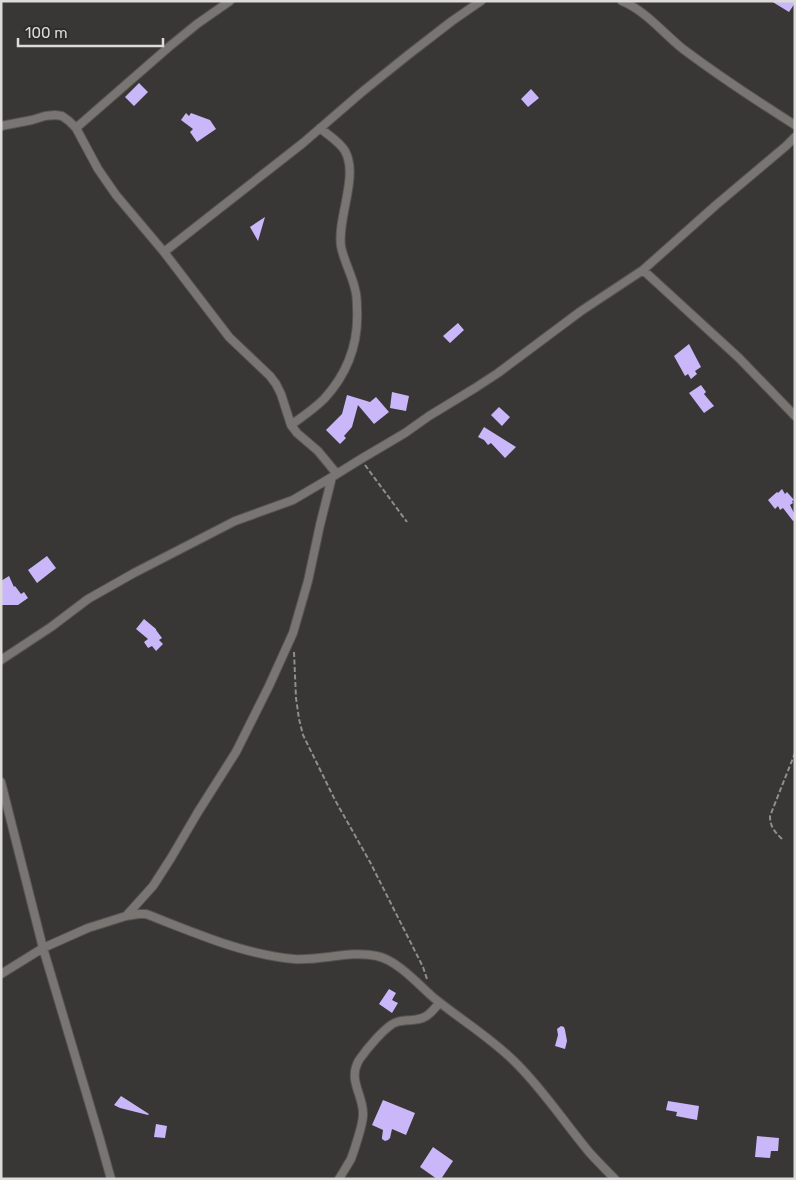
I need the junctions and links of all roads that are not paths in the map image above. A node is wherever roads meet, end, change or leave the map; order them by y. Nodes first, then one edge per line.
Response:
1 (230, 1) edge
2 (481, 1) edge
3 (622, 1) edge
4 (795, 125) edge
5 (1, 126) edge
6 (76, 128) junction
7 (320, 128) junction
8 (795, 137) edge
9 (164, 252) junction
10 (643, 270) junction
11 (795, 416) edge
12 (291, 426) junction
13 (335, 476) junction
14 (1, 660) edge
15 (1, 782) edge
16 (126, 916) junction
17 (43, 948) junction
18 (1, 974) edge
19 (440, 1002) junction
20 (111, 1179) edge
21 (339, 1179) edge
22 (615, 1179) edge

1 - 6 street
2 - 7 street
3 - 4 street
5 - 6 street
6 - 9 street
7 - 9 street
7 - 12 street
8 - 10 street
9 - 12 street
10 - 11 street
10 - 13 street
12 - 13 street
13 - 14 street
13 - 16 street
15 - 17 street
16 - 17 street
16 - 19 street
17 - 18 street
17 - 20 street
19 - 21 street
19 - 22 street

